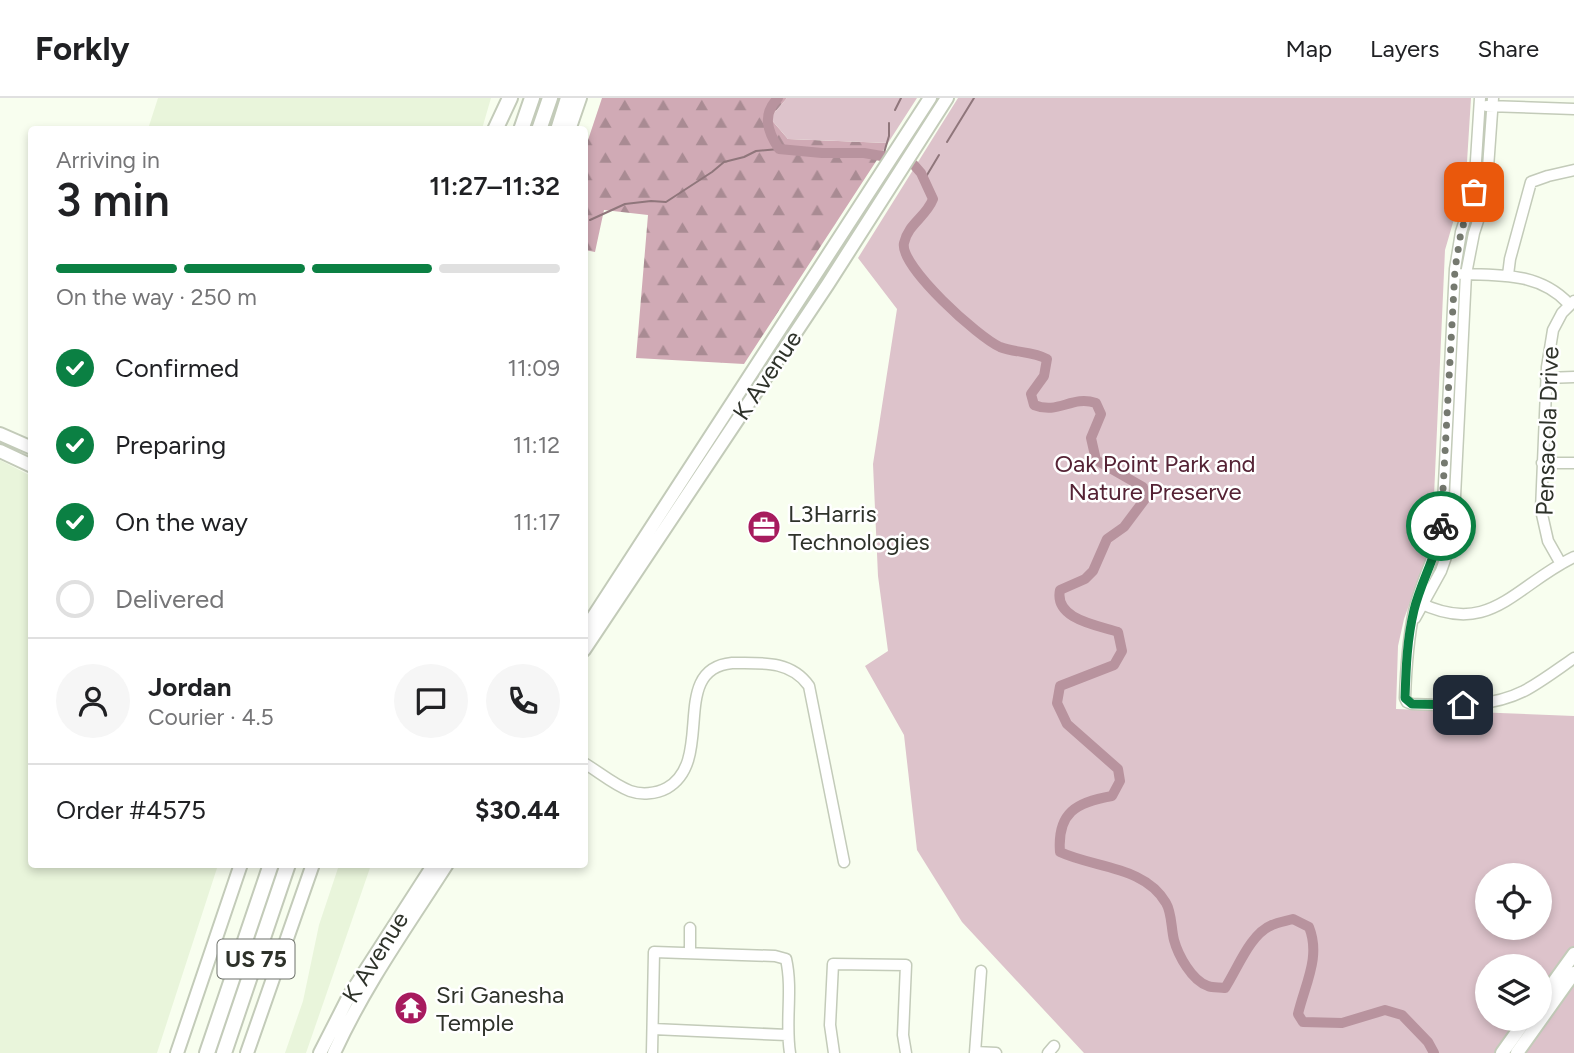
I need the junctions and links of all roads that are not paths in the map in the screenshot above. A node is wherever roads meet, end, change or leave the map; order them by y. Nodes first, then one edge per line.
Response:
1 (504, 98) edge
2 (510, 98) edge
3 (531, 98) edge
4 (550, 98) edge
5 (568, 98) edge
6 (580, 98) edge
7 (930, 98) edge
8 (947, 98) edge
9 (1480, 102) edge
10 (1493, 102) edge
11 (1534, 103) edge
12 (1574, 110) edge
13 (925, 118) junction
14 (496, 126) edge
15 (497, 126) edge
16 (522, 126) edge
17 (540, 126) edge
18 (559, 126) edge
19 (570, 126) edge
20 (1574, 170) edge
21 (872, 200) junction
22 (1455, 273) junction
23 (1466, 274) junction
24 (1508, 275) junction
25 (1572, 302) edge
26 (774, 336) junction
27 (788, 345) junction
28 (1574, 377) edge
29 (1546, 378) junction
30 (0, 434) edge
31 (715, 442) junction
32 (28, 446) edge
33 (0, 450) edge
34 (1542, 463) junction
35 (1574, 463) edge
36 (28, 464) edge
37 (660, 526) junction
38 (1574, 557) edge
39 (1561, 564) junction
40 (1420, 603) junction
41 (588, 625) edge
42 (588, 643) edge
43 (1574, 658) edge
44 (588, 765) edge
45 (844, 862) dead end
46 (240, 868) edge
47 (270, 868) edge
48 (287, 868) edge
49 (313, 868) edge
50 (433, 868) edge
51 (443, 868) edge
52 (429, 883) junction
53 (690, 928) dead end
54 (690, 953) junction
55 (1574, 954) edge
56 (981, 971) dead end
57 (1574, 974) edge
58 (1552, 984) edge
59 (653, 1029) junction
60 (1521, 1031) edge
61 (787, 1035) junction
62 (1512, 1050) edge
63 (177, 1053) edge
64 (207, 1053) edge
65 (223, 1053) edge
66 (247, 1053) edge
67 (320, 1053) edge
68 (334, 1053) edge
69 (652, 1053) edge
70 (790, 1053) edge
71 (834, 1053) edge
72 (906, 1053) edge
73 (975, 1053) edge
74 (996, 1053) edge

1 - 14 main road
2 - 15 highway
3 - 16 highway
4 - 17 highway
5 - 18 highway
6 - 19 main road
7 - 13 main road, K Avenue
8 - 13 main road, K Avenue
9 - 10 street
9 - 22 street
10 - 11 street
10 - 23 street
11 - 12 street
13 - 21 main road, K Avenue
20 - 24 street
21 - 26 main road, K Avenue
21 - 27 main road, K Avenue
22 - 23 street
22 - 40 street
23 - 24 street
23 - 40 street
24 - 25 street
25 - 29 street, Pensacola Drive
26 - 27 main road
26 - 31 main road, K Avenue
27 - 31 main road, K Avenue
28 - 29 street
29 - 34 street, Pensacola Drive
30 - 32 main road
31 - 37 main road, K Avenue
33 - 36 main road
34 - 35 street
34 - 39 street, Pensacola Drive
37 - 41 main road, K Avenue
37 - 42 main road, K Avenue
38 - 39 street
39 - 40 street
40 - 43 street
44 - 45 street
46 - 63 main road
47 - 64 highway, US 75
48 - 65 highway, US 75
49 - 66 main road
50 - 52 main road, K Avenue
51 - 52 main road, K Avenue
52 - 67 main road, K Avenue
52 - 68 main road, K Avenue
53 - 54 street
54 - 59 street
54 - 61 street
55 - 58 main road
56 - 73 street
57 - 62 main road
59 - 61 street
59 - 69 street
60 - 62 main road
61 - 70 street
71 - 72 street
73 - 74 street

